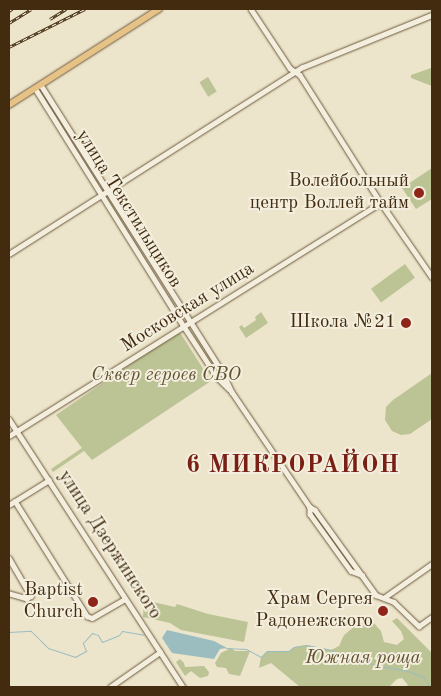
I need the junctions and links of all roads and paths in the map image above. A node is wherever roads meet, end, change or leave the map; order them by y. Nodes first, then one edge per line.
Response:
1 (159, 9) edge
2 (251, 9) edge
3 (432, 15) edge
4 (294, 72) junction
5 (38, 87) junction
6 (9, 105) edge
7 (108, 191) junction
8 (103, 195) junction
9 (382, 203) junction
10 (9, 254) edge
11 (432, 277) edge
12 (191, 323) junction
13 (185, 328) junction
14 (223, 373) junction
15 (217, 377) junction
16 (232, 392) junction
17 (9, 419) edge
18 (17, 432) junction
19 (9, 436) edge
20 (48, 480) junction
21 (14, 502) junction
22 (9, 505) edge
23 (9, 558) edge
24 (432, 564) edge
25 (9, 594) edge
26 (385, 597) junction
27 (125, 599) junction
28 (432, 617) edge
29 (160, 652) junction
30 (110, 687) edge
31 (183, 687) edge

1 - 5 main road
2 - 4 street
3 - 4 street
4 - 7 street
4 - 9 street
5 - 6 main road
5 - 7 street, улица Текстильщиков
5 - 8 street, улица Текстильщиков
7 - 8 street
7 - 12 street, улица Текстильщиков
8 - 10 street
8 - 13 street, улица Текстильщиков
9 - 11 street
9 - 12 street, Московская улица
12 - 13 street, Московская улица
12 - 14 street, улица Текстильщиков
13 - 15 street, улица Текстильщиков
13 - 18 street, Московская улица
14 - 15 street
14 - 16 street, улица Текстильщиков
15 - 16 street, улица Текстильщиков
16 - 26 street, улица Текстильщиков
17 - 18 street, улица Дзержинского
18 - 19 street, Московская улица
18 - 20 street, улица Дзержинского
20 - 21 street
20 - 27 street, улица Дзержинского
21 - 22 street
21 - 27 street
23 - 25 street
24 - 26 street
26 - 28 street, улица Текстильщиков
27 - 29 street, улица Дзержинского
29 - 30 street
29 - 31 street, улица Дзержинского

